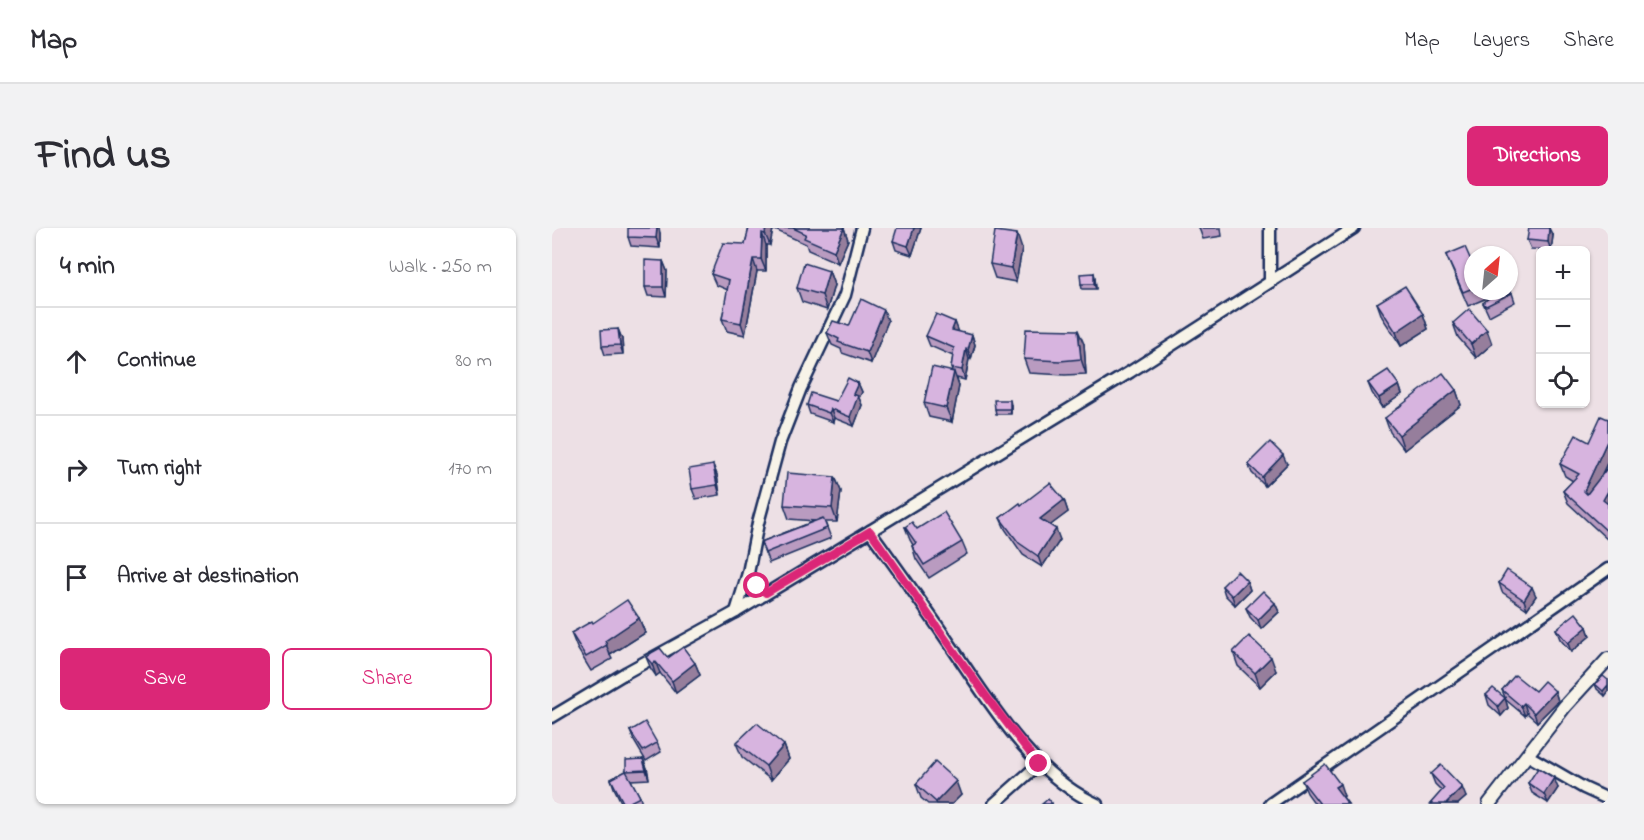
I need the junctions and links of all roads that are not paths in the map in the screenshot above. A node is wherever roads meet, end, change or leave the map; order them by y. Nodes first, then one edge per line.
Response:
1 (862, 228) edge
2 (1270, 228) edge
3 (1354, 228) edge
4 (1270, 282) junction
5 (870, 531) junction
6 (1608, 569) edge
7 (748, 573) junction
8 (766, 593) junction
9 (736, 612) junction
10 (1608, 659) edge
11 (552, 717) edge
12 (1527, 755) junction
13 (1039, 764) junction
14 (1608, 799) edge
15 (994, 804) edge
16 (1097, 804) edge
17 (1270, 804) edge
18 (1489, 804) edge

1 - 7 street
2 - 4 street
3 - 4 street
4 - 5 street
5 - 8 street
5 - 13 street
6 - 17 street
7 - 8 street
7 - 9 street
8 - 9 street
9 - 11 street
10 - 12 street
12 - 14 street
12 - 18 street
13 - 15 street
13 - 16 street

